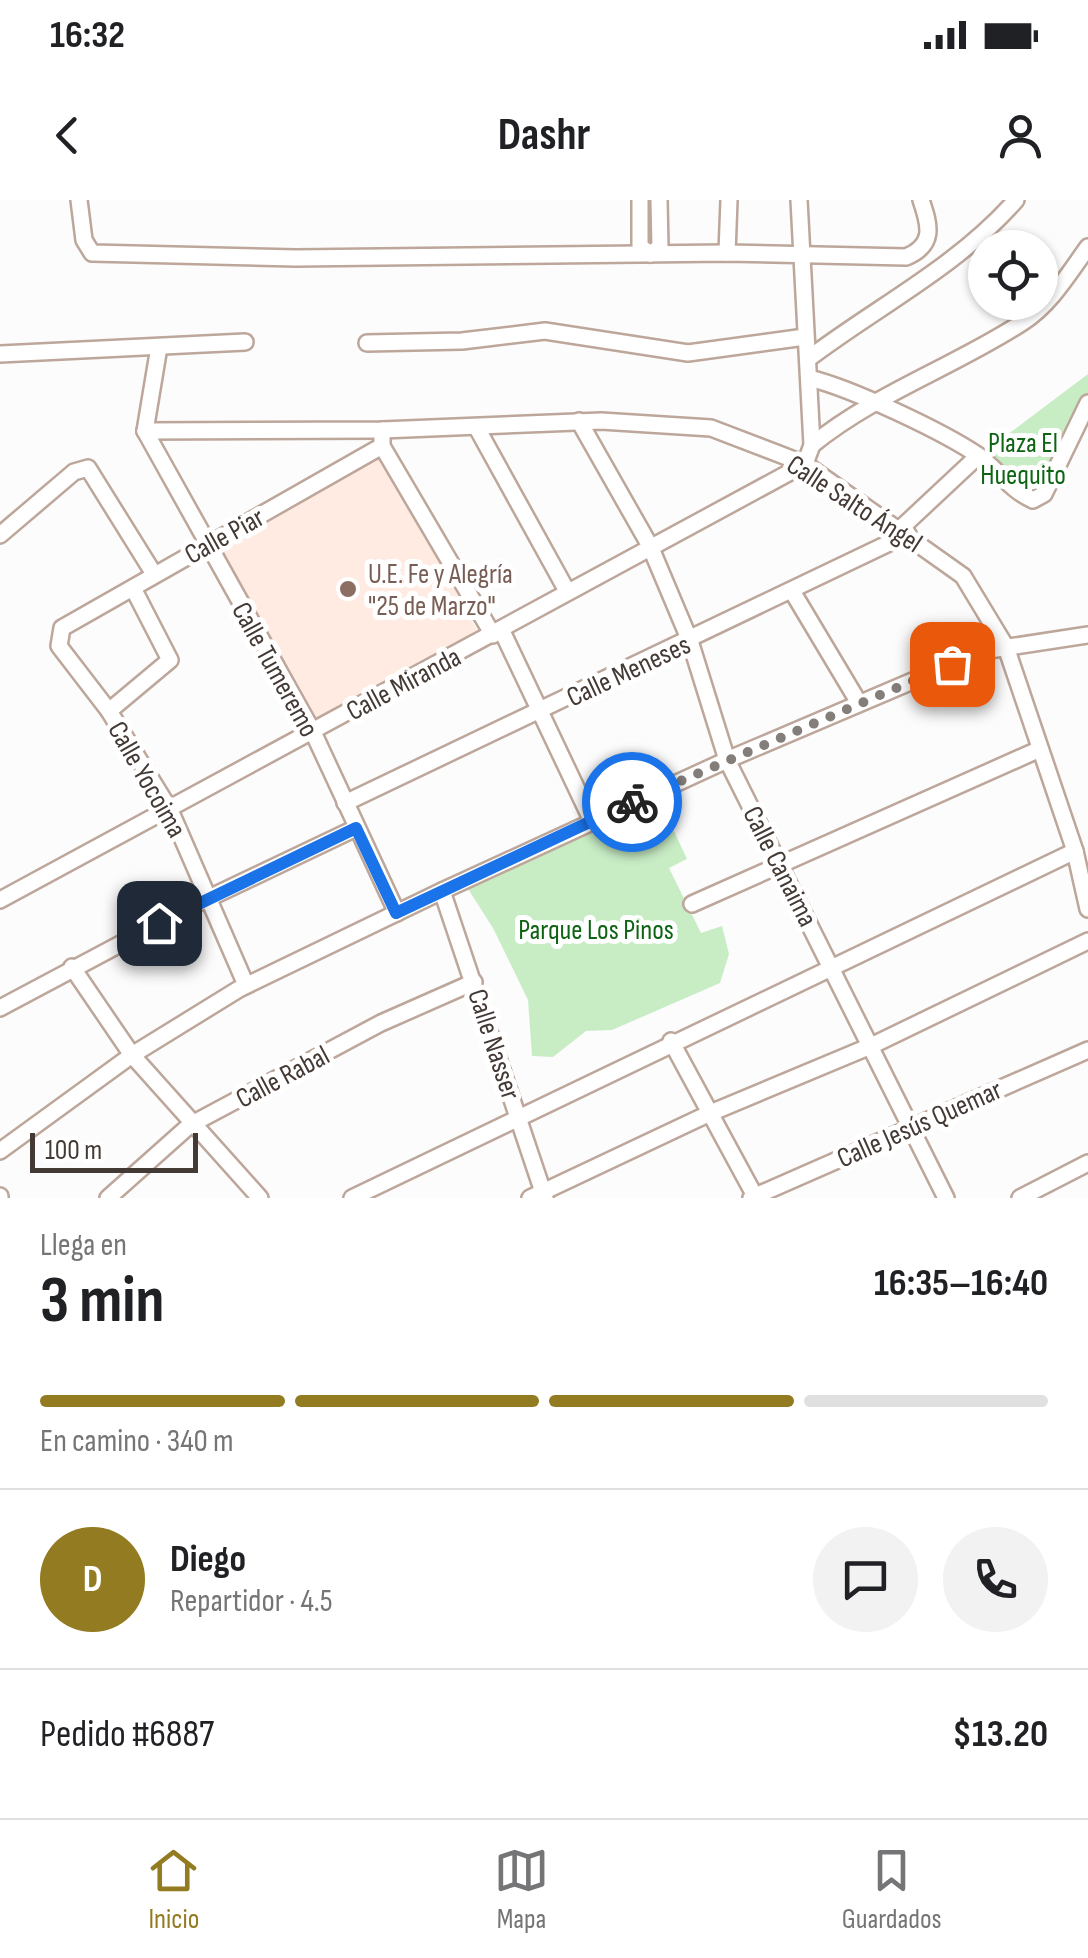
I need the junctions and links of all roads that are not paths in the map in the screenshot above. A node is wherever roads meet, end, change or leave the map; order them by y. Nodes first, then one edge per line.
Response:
1 (79, 200) edge
2 (640, 200) edge
3 (659, 200) edge
4 (728, 200) edge
5 (798, 200) edge
6 (921, 200) edge
7 (1016, 200) edge
8 (928, 240) junction
9 (1088, 247) edge
10 (727, 253) junction
11 (962, 253) junction
12 (650, 254) junction
13 (800, 255) junction
14 (805, 337) junction
15 (245, 342) dead end
16 (367, 343) dead end
17 (160, 347) junction
18 (0, 354) edge
19 (808, 360) junction
20 (809, 378) junction
21 (1088, 403) edge
22 (877, 404) junction
23 (579, 421) junction
24 (478, 428) junction
25 (145, 431) junction
26 (382, 438) junction
27 (812, 445) junction
28 (978, 456) junction
29 (805, 464) junction
30 (904, 532) junction
31 (0, 535) edge
32 (206, 546) junction
33 (650, 546) junction
34 (154, 574) junction
35 (134, 590) junction
36 (567, 591) junction
37 (792, 591) junction
38 (497, 632) junction
39 (1088, 635) edge
40 (59, 637) joint
41 (690, 641) junction
42 (1006, 647) junction
43 (859, 703) junction
44 (109, 711) junction
45 (541, 711) junction
46 (313, 732) junction
47 (1040, 749) junction
48 (727, 760) junction
49 (345, 803) junction
50 (170, 810) junction
51 (592, 820) junction
52 (356, 828) junction
53 (1075, 851) junction
54 (781, 864) junction
55 (442, 891) junction
56 (209, 897) junction
57 (0, 900) edge
58 (692, 904) dead end
59 (1088, 909) edge
60 (396, 913) junction
61 (1088, 941) edge
62 (72, 967) junction
63 (832, 970) junction
64 (474, 982) junction
65 (246, 985) junction
66 (0, 1008) edge
67 (671, 1042) junction
68 (873, 1045) junction
69 (1088, 1050) edge
70 (132, 1055) junction
71 (708, 1114) junction
72 (518, 1116) junction
73 (190, 1125) junction
74 (912, 1125) junction
75 (0, 1151) edge
76 (1088, 1163) edge
77 (539, 1196) edge
78 (754, 1197) edge
79 (108, 1198) edge
80 (260, 1198) edge
81 (352, 1198) edge
82 (946, 1198) edge
83 (1020, 1198) edge

1 - 12 street
2 - 12 street
3 - 12 street
4 - 10 street
5 - 13 street
6 - 8 street
7 - 11 street
8 - 11 street
8 - 13 street
9 - 22 street
10 - 12 street
10 - 13 street
11 - 19 street
13 - 14 street
14 - 16 street
14 - 19 street
15 - 17 street
17 - 18 street
17 - 25 street
19 - 20 street
20 - 22 street
20 - 27 street
21 - 28 street
22 - 27 street
22 - 28 street
23 - 24 street, Calle Salto Ángel
23 - 29 street, Calle Salto Ángel
23 - 33 street, Calle Canaima
24 - 26 street, Calle Salto Ángel
24 - 36 street
25 - 26 street, Calle Salto Ángel
25 - 32 street, Calle Tumeremo
26 - 32 street, Calle Piar
26 - 38 street
27 - 29 street
28 - 30 street, Calle Meneses
29 - 30 street, Calle Salto Ángel
29 - 33 street, Calle Miranda
30 - 37 street, Calle Meneses
30 - 42 street, Calle Salto Ángel
31 - 34 street
32 - 34 street, Calle Piar
32 - 46 street, Calle Tumeremo
33 - 36 street, Calle Miranda
33 - 41 street, Calle Canaima
34 - 35 street, Calle Piar
35 - 40 street, Calle Piar
35 - 44 street
36 - 38 street, Calle Miranda
37 - 41 street, Calle Meneses
37 - 43 street
38 - 45 street
38 - 46 street, Calle Miranda
39 - 42 street
40 - 44 street, Calle Yocoima
41 - 45 street, Calle Meneses
41 - 48 street, Calle Canaima
42 - 43 street
42 - 47 street, Calle Salto Ángel
43 - 48 street
44 - 50 street, Calle Yocoima
45 - 49 street, Calle Meneses
45 - 51 street
46 - 49 street, Calle Tumeremo
46 - 50 street, Calle Miranda
47 - 53 street, Calle Salto Ángel
47 - 54 street
48 - 51 street
48 - 54 street, Calle Canaima
49 - 52 street, Calle Tumeremo
50 - 56 street, Calle Yocoima
50 - 57 street, Calle Miranda
51 - 55 street
52 - 56 street
52 - 60 street, Calle Tumeremo
53 - 59 street, Calle Salto Ángel
53 - 63 street
54 - 58 street
54 - 63 street, Calle Canaima
55 - 60 street
55 - 64 street, Calle Nasser
56 - 62 street
56 - 65 street, Calle Yocoima
60 - 65 street
61 - 68 street
62 - 66 street
62 - 70 street
63 - 67 street
63 - 68 street, Calle Canaima
64 - 72 street, Calle Nasser
64 - 73 street, Calle Rabal
65 - 70 street
67 - 71 street
67 - 72 street
68 - 71 street
68 - 74 street, Calle Canaima
69 - 74 street, Calle Jesús Quemar
70 - 73 street
70 - 75 street
71 - 77 street
71 - 78 street
72 - 77 street, Calle Nasser
72 - 81 street
73 - 79 street, Calle Rabal
73 - 80 street
74 - 78 street, Calle Jesús Quemar
74 - 82 street, Calle Canaima
76 - 83 street

